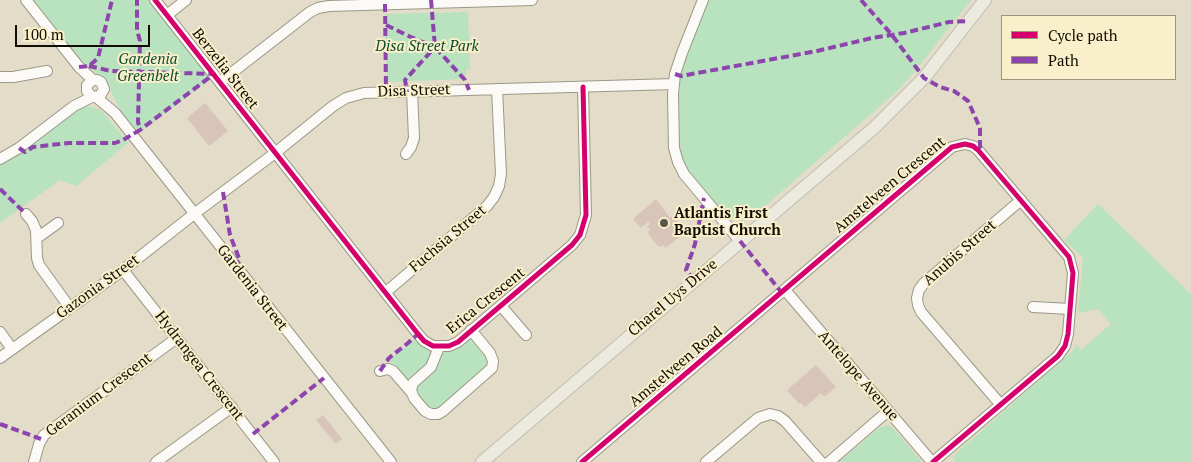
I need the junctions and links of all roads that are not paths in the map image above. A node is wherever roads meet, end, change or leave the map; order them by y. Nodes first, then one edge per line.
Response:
1 (26, 0) edge
2 (156, 0) edge
3 (186, 0) edge
4 (532, 0) edge
5 (703, 0) edge
6 (986, 0) edge
7 (167, 15) junction
8 (47, 71) dead end
9 (0, 77) edge
10 (220, 82) junction
11 (674, 84) junction
12 (582, 87) junction
13 (93, 89) junction
14 (497, 89) junction
15 (412, 91) junction
16 (275, 153) junction
17 (406, 154) dead end
18 (0, 160) edge
19 (1021, 200) junction
20 (26, 214) dead end
21 (194, 214) junction
22 (58, 223) dead end
23 (36, 238) junction
24 (740, 241) junction
25 (123, 270) junction
26 (785, 290) junction
27 (386, 292) junction
28 (501, 306) junction
29 (70, 308) junction
30 (1033, 308) dead end
31 (1070, 309) junction
32 (472, 330) junction
33 (0, 332) edge
34 (526, 335) dead end
35 (177, 338) junction
36 (439, 347) junction
37 (12, 349) junction
38 (0, 358) edge
39 (380, 371) dead end
40 (412, 392) junction
41 (1001, 405) junction
42 (232, 407) junction
43 (888, 411) junction
44 (34, 462) edge
45 (156, 462) edge
46 (274, 462) edge
47 (391, 462) edge
48 (482, 462) edge
49 (582, 462) edge
50 (706, 462) edge
51 (820, 462) edge
52 (829, 462) edge
53 (932, 462) edge

1 - 13 street, Gardenia Street
2 - 7 street, Berzelia Street
3 - 7 street
4 - 10 street
5 - 11 street
6 - 24 main road, Charel Uys Drive
7 - 10 street, Berzelia Street
8 - 9 street
10 - 16 street, Berzelia Street
11 - 12 street, Disa Street
11 - 24 street
12 - 14 street, Disa Street
12 - 28 street, Erica Crescent
13 - 18 street
13 - 21 street, Gardenia Street
14 - 15 street, Disa Street
14 - 27 street, Fuchsia Street
15 - 16 street, Disa Street
15 - 17 street
16 - 21 street, Disa Street
16 - 27 street, Erica Crescent
19 - 26 street, Amstelveen Crescent
19 - 31 street, Amstelveen Crescent
19 - 41 street, Anubis Street
20 - 23 street
21 - 25 street, Gazonia Street
21 - 47 street, Gardenia Street
22 - 23 street
23 - 29 street
24 - 48 main road, Charel Uys Drive
25 - 29 street, Gazonia Street
25 - 35 street, Hydrangea Crescent
26 - 43 street, Antelope Avenue
26 - 49 street, Amstelveen Road
27 - 36 street, Erica Crescent
28 - 32 street, Erica Crescent
28 - 34 street, Erica Crescent
29 - 37 street, Gazonia Street
30 - 31 street
31 - 41 street, Amstelveen Crescent
32 - 36 street, Erica Crescent
32 - 40 street
33 - 37 street
35 - 42 street, Hydrangea Crescent
35 - 44 street, Geranium Crescent
36 - 40 street
37 - 38 street, Gazonia Street
39 - 40 street
41 - 53 street, Amstelveen Crescent
42 - 45 street
42 - 46 street, Hydrangea Crescent
43 - 52 street
43 - 53 street, Antelope Avenue
50 - 51 street

